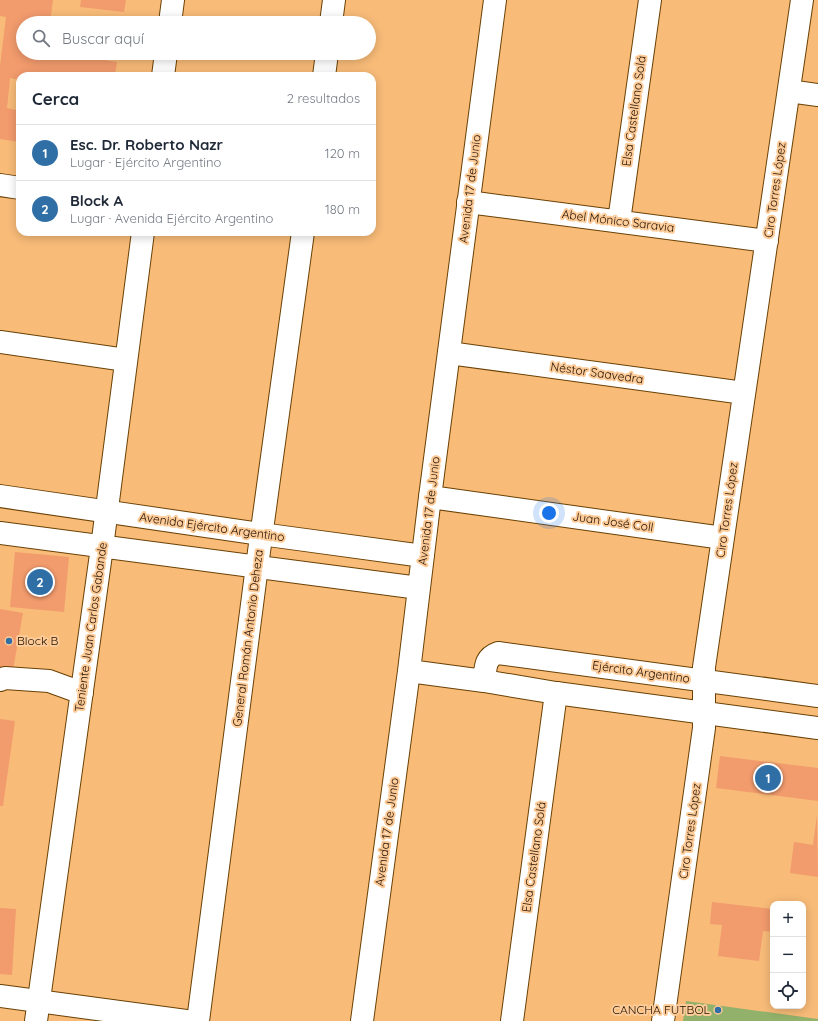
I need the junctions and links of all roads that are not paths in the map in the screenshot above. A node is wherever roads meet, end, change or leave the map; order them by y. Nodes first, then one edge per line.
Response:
1 (173, 0) edge
2 (334, 0) edge
3 (495, 0) edge
4 (650, 0) edge
5 (802, 0) edge
6 (171, 16) edge
7 (332, 16) edge
8 (165, 60) edge
9 (326, 60) edge
10 (164, 72) edge
11 (325, 72) edge
12 (789, 91) junction
13 (818, 95) edge
14 (0, 185) edge
15 (16, 187) edge
16 (468, 202) junction
17 (618, 222) junction
18 (142, 236) edge
19 (302, 236) edge
20 (768, 241) junction
21 (0, 342) edge
22 (449, 353) junction
23 (126, 360) junction
24 (744, 393) junction
25 (0, 496) edge
26 (430, 497) junction
27 (107, 511) junction
28 (0, 533) edge
29 (261, 534) junction
30 (723, 538) junction
31 (102, 547) junction
32 (423, 556) junction
33 (257, 566) junction
34 (420, 588) junction
35 (409, 671) junction
36 (0, 680) edge
37 (484, 681) junction
38 (704, 681) junction
39 (82, 693) junction
40 (556, 693) junction
41 (818, 696) edge
42 (705, 713) junction
43 (818, 728) edge
44 (0, 996) edge
45 (37, 1011) edge
46 (186, 1021) edge
47 (198, 1021) edge
48 (362, 1021) edge
49 (512, 1021) edge
50 (663, 1021) edge

1 - 6 street
2 - 7 street
3 - 16 street, Avenida 17 de Junio
4 - 17 street, Elsa Castellano Solá
5 - 12 street, Ciro Torres López
8 - 10 street
9 - 11 street
12 - 13 street
12 - 20 street, Ciro Torres López
14 - 15 street
16 - 17 street, Abel Mónico Saravia
16 - 22 street, Avenida 17 de Junio
17 - 20 street, Abel Mónico Saravia
18 - 23 street, Teniente Juan Carlos Gabande
19 - 29 street, General Román Antonio Deheza
20 - 24 street, Ciro Torres López
21 - 23 street
22 - 24 street, Néstor Saavedra
22 - 26 street, Avenida 17 de Junio
23 - 27 street, Teniente Juan Carlos Gabande
24 - 30 street, Ciro Torres López
25 - 27 street, Avenida Ejército Argentino
26 - 30 street, Juan José Coll
26 - 32 street, Avenida 17 de Junio
27 - 29 street, Avenida Ejército Argentino
27 - 31 street, Teniente Juan Carlos Gabande
28 - 31 street
29 - 32 street, Avenida Ejército Argentino
29 - 33 street, General Román Antonio Deheza
30 - 38 street, Ciro Torres López
31 - 33 street
31 - 39 street, Teniente Juan Carlos Gabande
32 - 34 street, Avenida 17 de Junio
33 - 34 street
33 - 47 street, General Román Antonio Deheza
34 - 35 street, Avenida 17 de Junio
35 - 37 street
35 - 48 street, Avenida 17 de Junio
36 - 39 street
37 - 38 street, Ejército Argentino
37 - 40 street
38 - 41 street, Ejército Argentino
38 - 42 street, Ciro Torres López
39 - 45 street, Teniente Juan Carlos Gabande
40 - 42 street
40 - 49 street, Elsa Castellano Solá
42 - 43 street
42 - 50 street, Ciro Torres López
44 - 45 street
45 - 46 street

